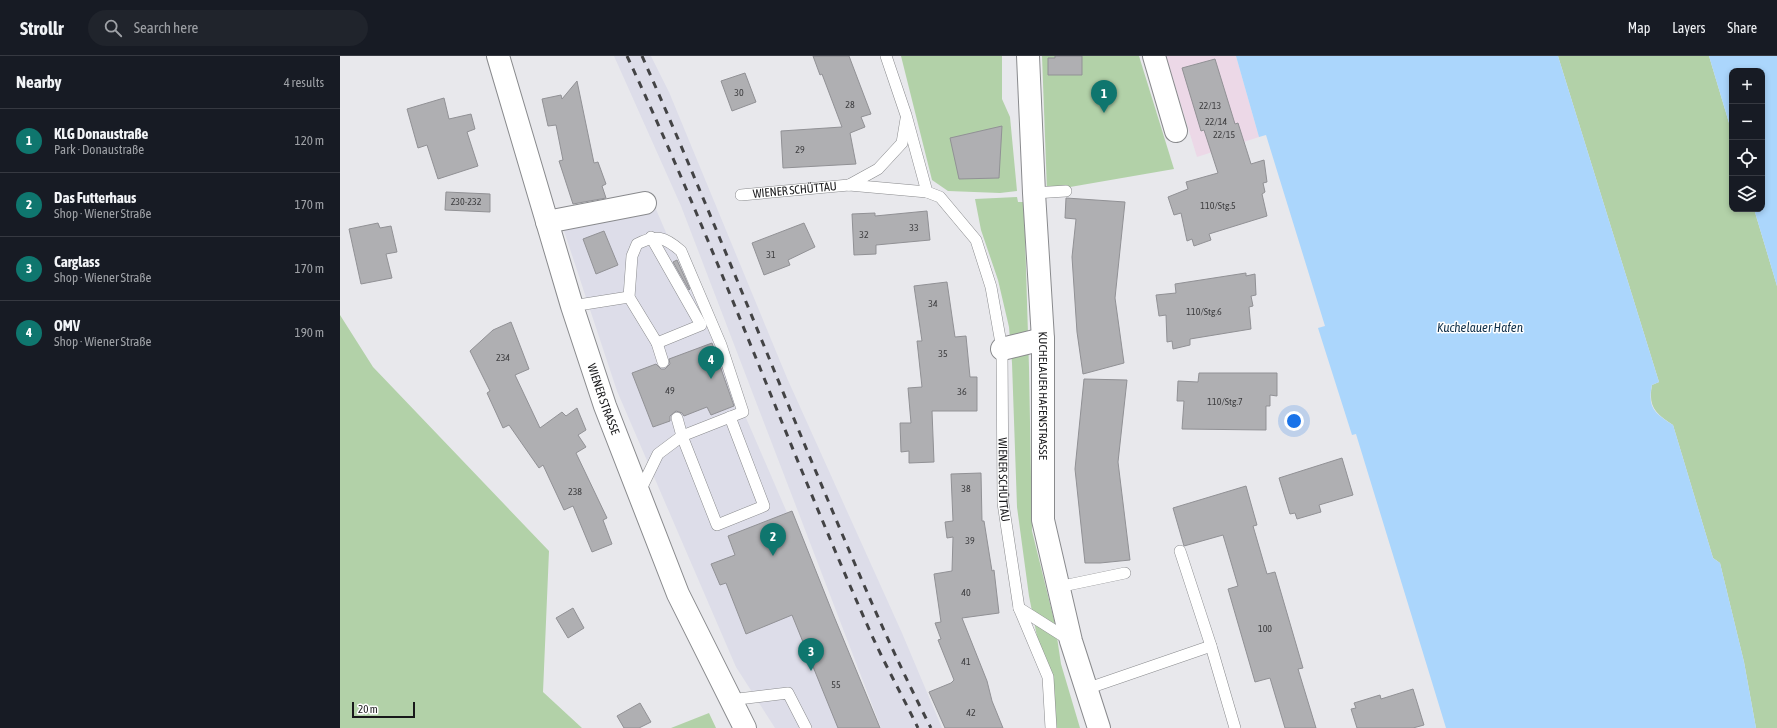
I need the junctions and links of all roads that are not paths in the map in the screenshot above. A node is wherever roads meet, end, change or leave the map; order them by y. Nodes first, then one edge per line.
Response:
1 (498, 56) edge
2 (886, 56) edge
3 (1028, 56) edge
4 (1154, 56) edge
5 (906, 115) junction
6 (1176, 131) dead end
7 (849, 185) junction
8 (1066, 191) dead end
9 (927, 192) junction
10 (1034, 193) junction
11 (741, 195) dead end
12 (645, 203) dead end
13 (547, 222) junction
14 (651, 237) junction
15 (630, 297) junction
16 (572, 306) junction
17 (1043, 339) junction
18 (657, 343) junction
19 (1002, 349) junction
20 (662, 362) dead end
21 (730, 417) junction
22 (677, 418) dead end
23 (682, 436) junction
24 (639, 494) junction
25 (1180, 551) dead end
26 (1125, 573) dead end
27 (1058, 587) junction
28 (1019, 608) junction
29 (1071, 641) junction
30 (1211, 646) junction
31 (1086, 689) junction
32 (730, 700) junction
33 (745, 728) edge
34 (806, 728) edge
35 (1050, 728) edge
36 (1099, 728) edge
37 (1235, 728) edge

1 - 13 street, WIENER STRASSE
2 - 5 lane, WIENER SCHÜTTAU
3 - 10 street, KUCHELAUER HAFENSTRASSE
4 - 6 street
5 - 7 lane, WIENER SCHÜTTAU
5 - 9 lane, WIENER SCHÜTTAU
7 - 9 lane, WIENER SCHÜTTAU
7 - 11 lane, WIENER SCHÜTTAU
8 - 10 lane
9 - 19 lane, WIENER SCHÜTTAU
10 - 17 street, KUCHELAUER HAFENSTRASSE
12 - 13 street
13 - 16 street, WIENER STRASSE
14 - 15 lane
14 - 18 lane
14 - 21 lane
15 - 16 lane
15 - 18 lane
16 - 24 street, WIENER STRASSE
17 - 19 street
17 - 27 street, KUCHELAUER HAFENSTRASSE
18 - 20 lane
19 - 28 lane, WIENER SCHÜTTAU
21 - 23 lane
21 - 23 lane
22 - 23 lane
23 - 24 lane
24 - 32 street, WIENER STRASSE
25 - 30 lane
26 - 27 lane
27 - 29 street, KUCHELAUER HAFENSTRASSE
28 - 29 lane
28 - 35 lane, WIENER SCHÜTTAU
29 - 31 street, KUCHELAUER HAFENSTRASSE
30 - 31 lane
30 - 37 lane
31 - 36 street, KUCHELAUER HAFENSTRASSE
32 - 33 street, WIENER STRASSE
32 - 34 lane

